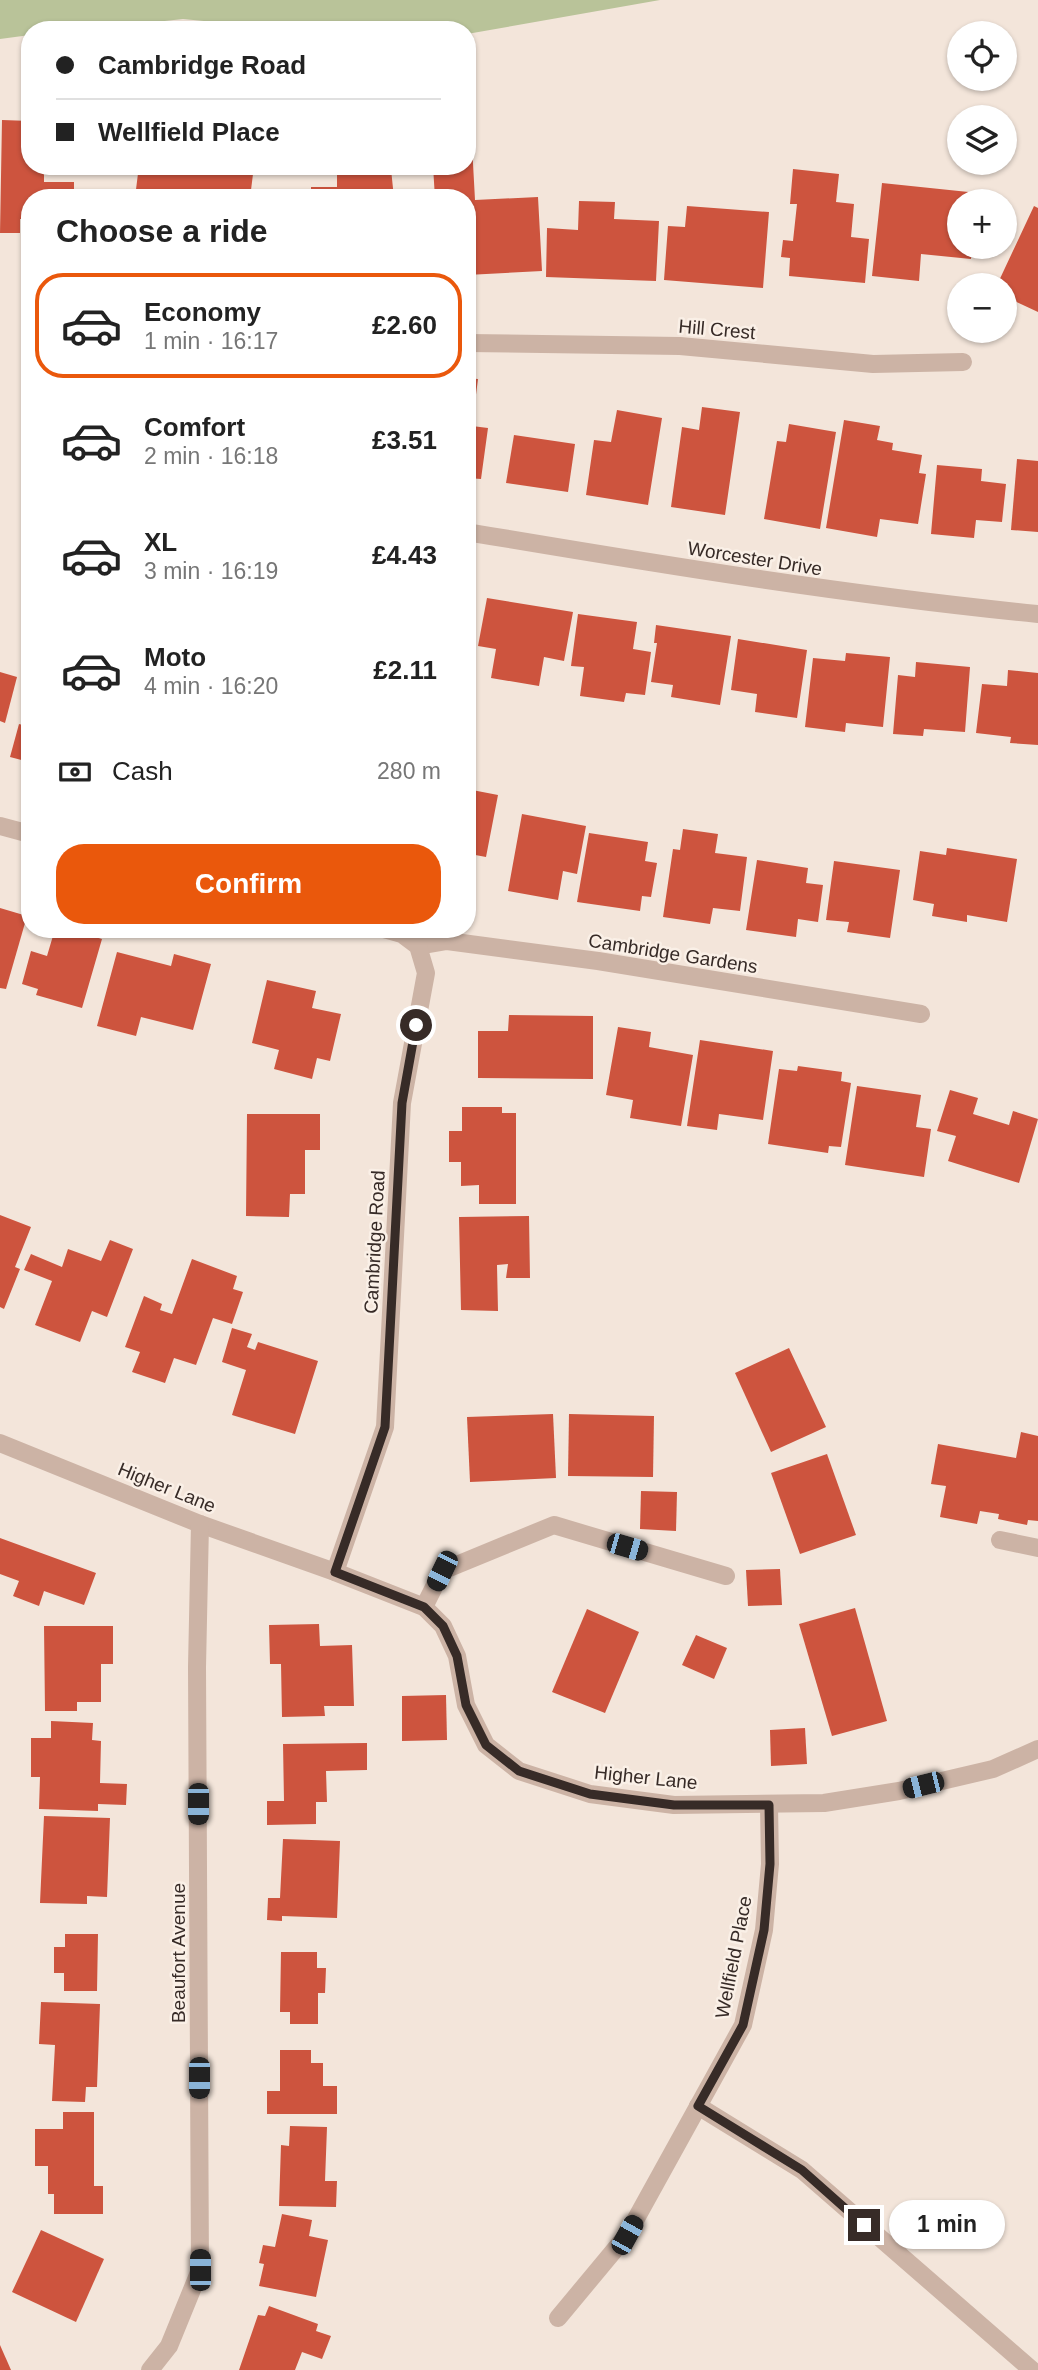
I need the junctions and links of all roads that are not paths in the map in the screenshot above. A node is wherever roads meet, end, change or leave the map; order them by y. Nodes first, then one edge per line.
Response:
1 (476, 343) edge
2 (963, 362) dead end
3 (476, 534) edge
4 (1038, 614) edge
5 (0, 826) edge
6 (21, 832) edge
7 (407, 938) edge
8 (418, 946) junction
9 (921, 1014) dead end
10 (0, 1443) edge
11 (200, 1524) junction
12 (1000, 1540) dead end
13 (1038, 1548) edge
14 (335, 1572) junction
15 (726, 1576) dead end
16 (424, 1607) junction
17 (1038, 1749) edge
18 (769, 1805) junction
19 (698, 2106) junction
20 (558, 2318) dead end
21 (150, 2370) edge
22 (1032, 2370) edge

1 - 2 street, Hill Crest
3 - 4 street, Worcester Drive
5 - 6 street
7 - 8 street
8 - 9 street, Cambridge Gardens
8 - 14 street, Cambridge Road
10 - 11 street, Higher Lane
11 - 14 street, Higher Lane
11 - 21 street, Beaufort Avenue
12 - 13 street
14 - 16 street, Higher Lane
15 - 16 street
16 - 18 street, Higher Lane
17 - 18 street, Higher Lane
18 - 19 street, Wellfield Place
19 - 20 street, Wellfield Place
19 - 22 street

